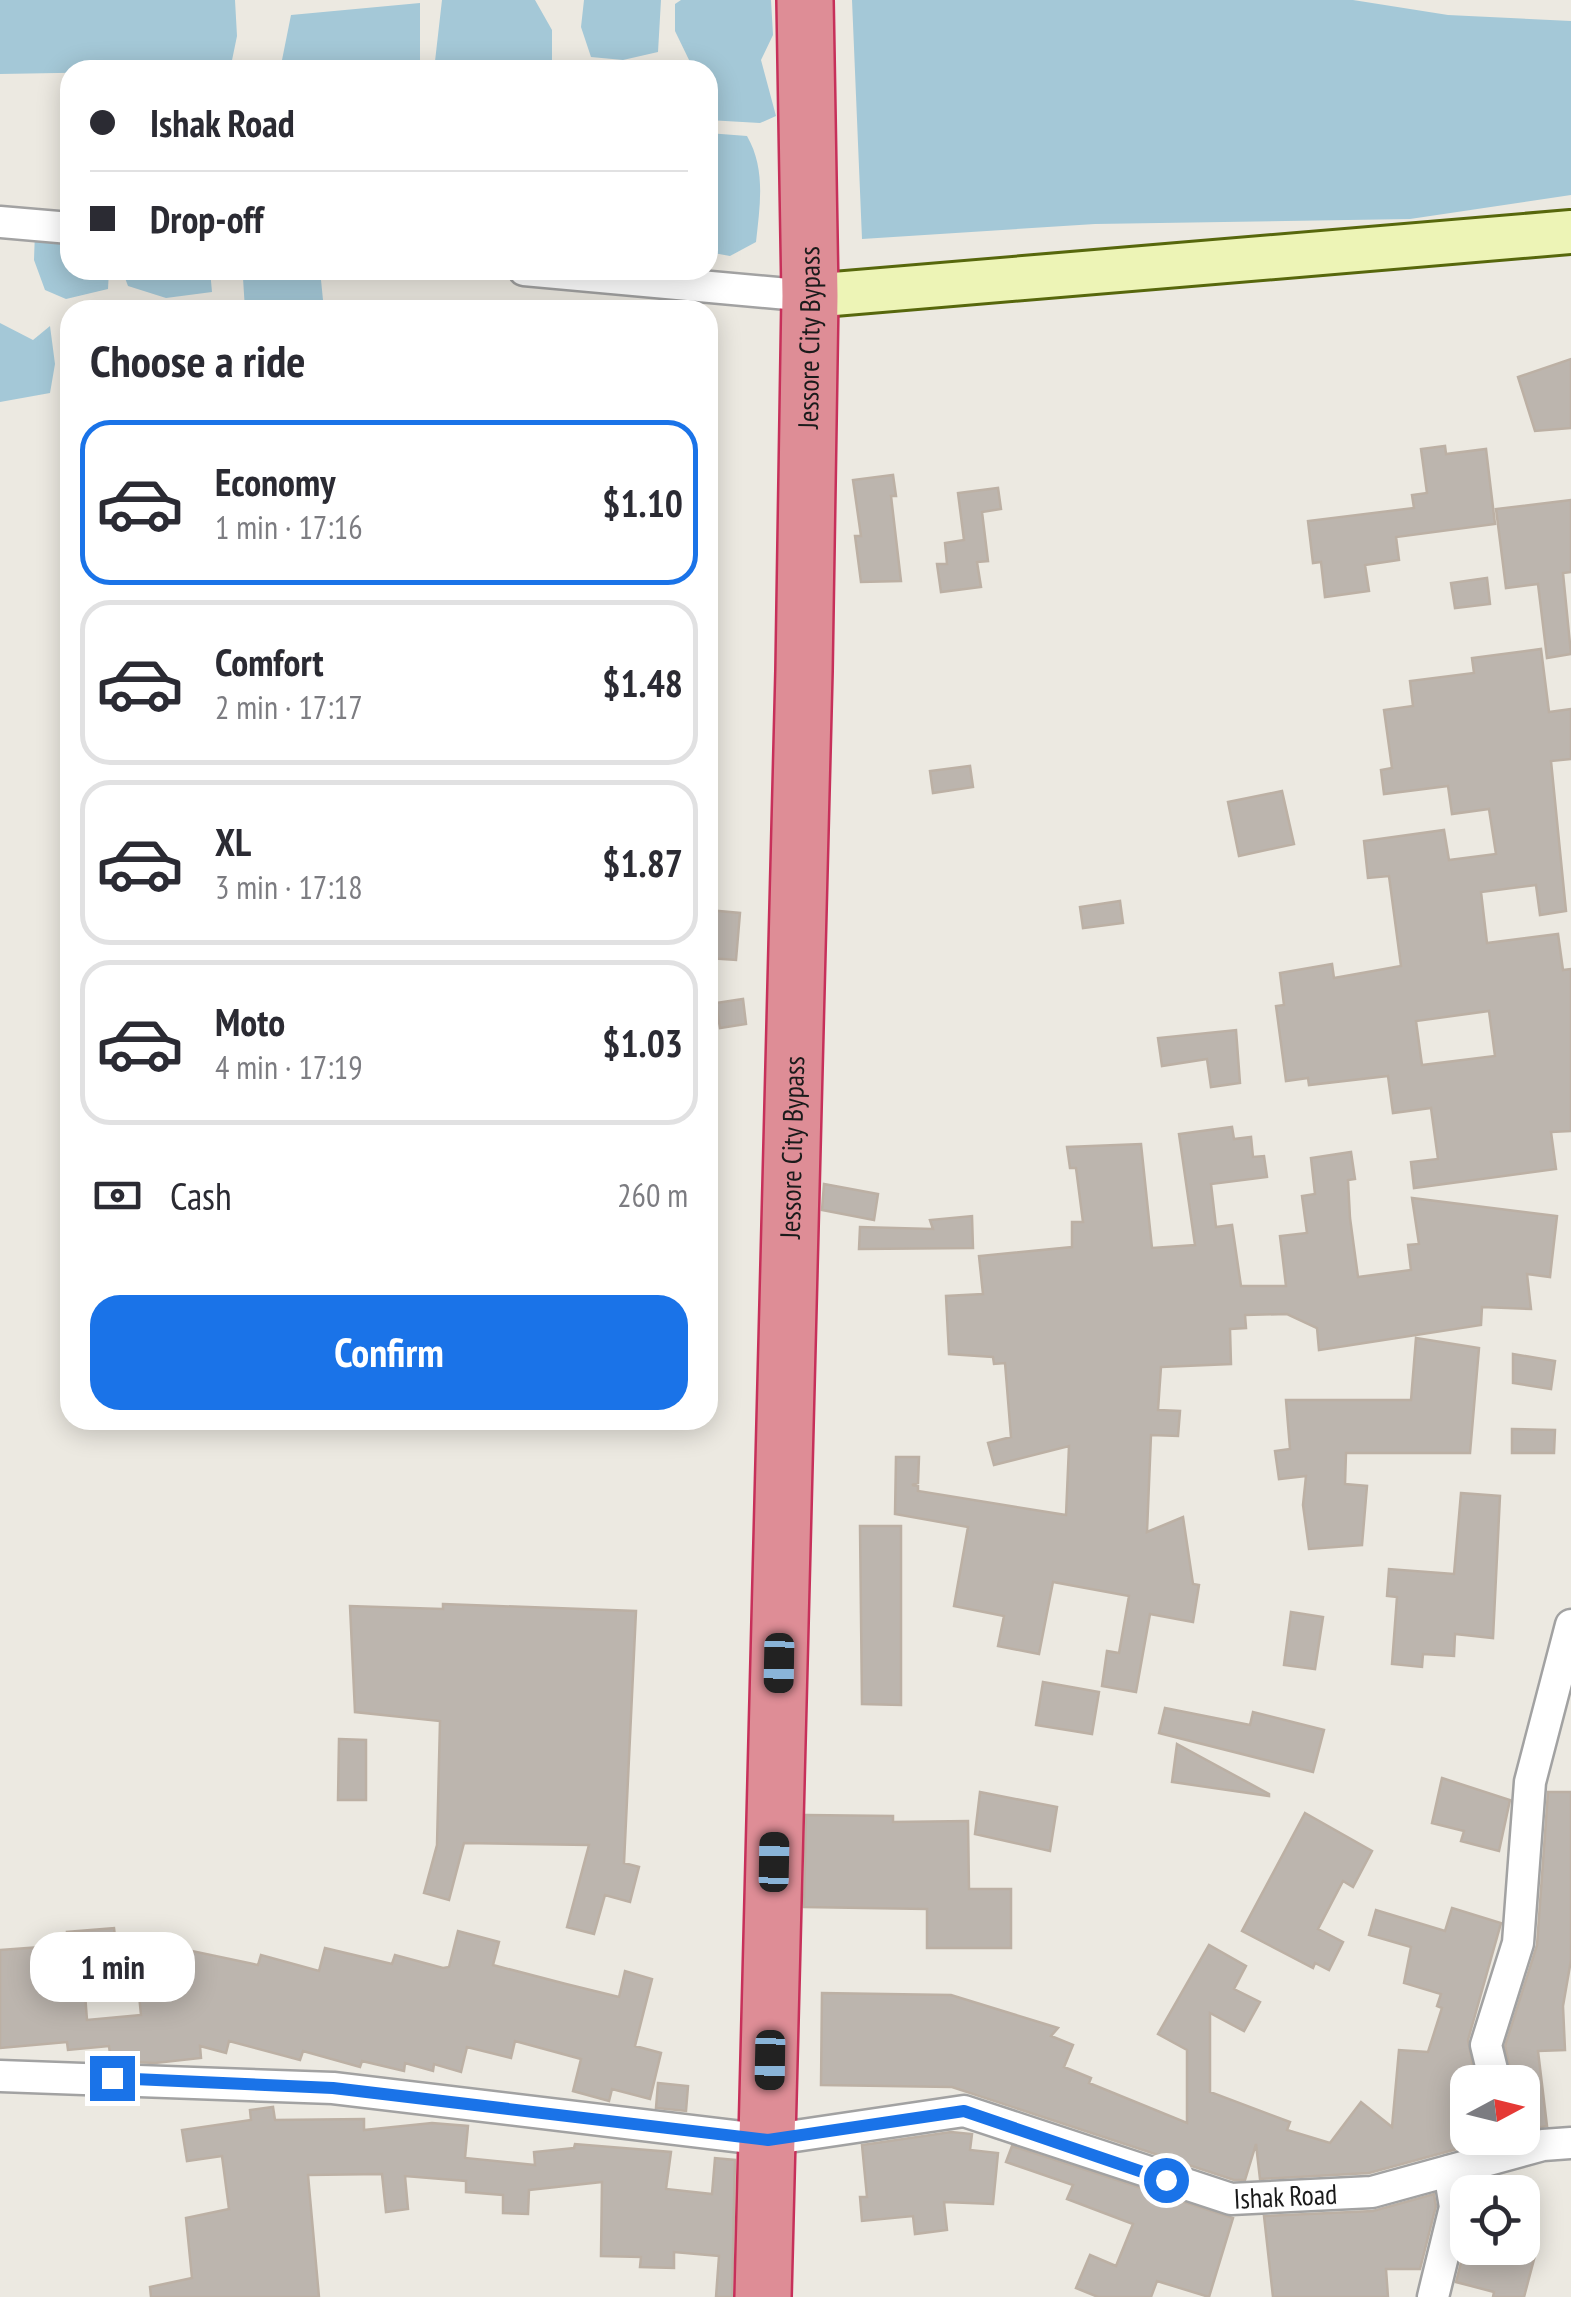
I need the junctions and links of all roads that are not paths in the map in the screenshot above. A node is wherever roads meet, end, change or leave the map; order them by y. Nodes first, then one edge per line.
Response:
1 (806, 0) edge
2 (0, 222) edge
3 (60, 227) edge
4 (1571, 232) edge
5 (634, 280) edge
6 (810, 296) junction
7 (1571, 1625) edge
8 (1491, 2065) edge
9 (0, 2076) edge
10 (768, 2140) junction
11 (1571, 2143) edge
12 (1540, 2145) edge
13 (1488, 2155) edge
14 (1449, 2171) junction
15 (762, 2297) edge
16 (1433, 2297) edge

1 - 6 highway, Jessore City Bypass
2 - 3 street
4 - 6 street
5 - 6 street
6 - 10 highway, Jessore City Bypass
7 - 8 street
9 - 10 street, Ishak Road
10 - 14 street, Ishak Road
10 - 15 highway, Jessore City Bypass
11 - 12 street, Ishak Road
13 - 14 street, Ishak Road
14 - 16 street

